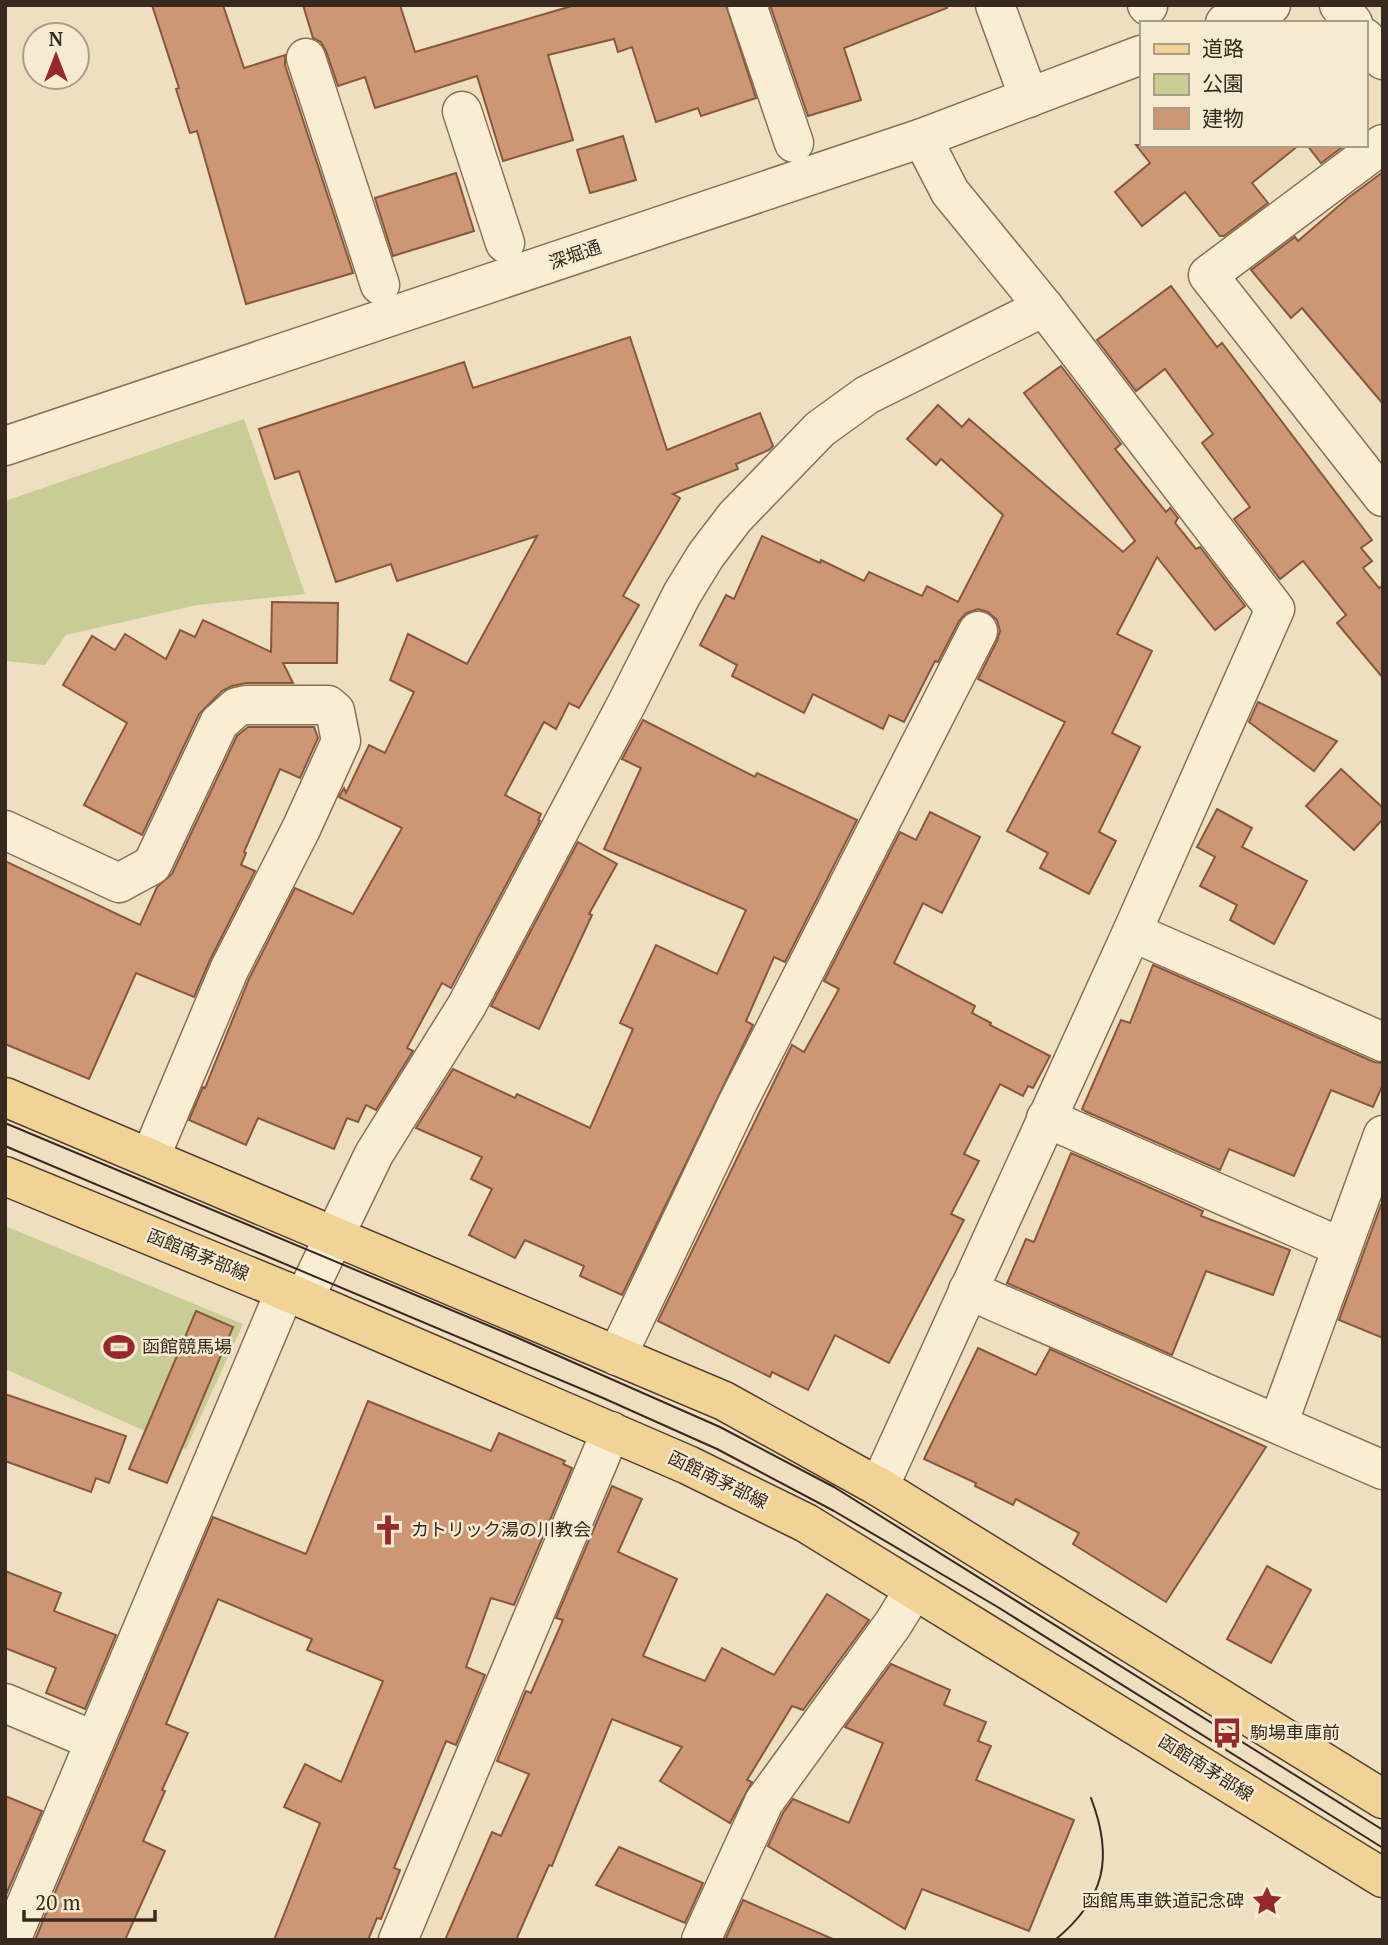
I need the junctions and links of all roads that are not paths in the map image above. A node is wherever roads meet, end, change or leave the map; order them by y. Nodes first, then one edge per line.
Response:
1 (747, 5) edge
2 (995, 5) edge
3 (1270, 5) edge
4 (1339, 5) edge
5 (1230, 21) edge
6 (1351, 21) edge
7 (1367, 40) edge
8 (1140, 55) edge
9 (306, 58) dead end
10 (1383, 60) edge
11 (1029, 98) junction
12 (462, 111) dead end
13 (922, 138) junction
14 (794, 143) dead end
15 (1383, 144) edge
16 (505, 243) dead end
17 (380, 285) dead end
18 (1044, 307) junction
19 (5, 446) edge
20 (1383, 498) edge
21 (978, 631) dead end
22 (5, 830) edge
23 (1132, 932) junction
24 (1383, 1042) edge
25 (5, 1097) edge
26 (1046, 1118) junction
27 (1383, 1135) edge
28 (150, 1158) junction
29 (5, 1176) edge
30 (335, 1237) junction
31 (1341, 1247) junction
32 (968, 1290) junction
33 (295, 1295) junction
34 (617, 1356) junction
35 (1278, 1424) junction
36 (611, 1431) junction
37 (1383, 1470) edge
38 (879, 1487) junction
39 (914, 1590) junction
40 (5, 1703) edge
41 (95, 1741) junction
42 (1383, 1799) edge
43 (1383, 1878) edge
44 (10, 1940) edge
45 (398, 1940) edge
46 (701, 1940) edge

1 - 14 street
2 - 11 street
3 - 5 street
4 - 6 street
7 - 10 street
8 - 11 street, 深堀通
9 - 17 street
11 - 13 street, 深堀通
12 - 16 street
13 - 18 street
13 - 19 street, 深堀通
15 - 20 street
18 - 23 street
18 - 30 street
21 - 34 street
22 - 28 street
23 - 24 street
23 - 26 street
25 - 28 main road
26 - 31 street
26 - 32 street
27 - 31 street
28 - 30 main road
29 - 33 main road, 函館南茅部線
30 - 33 street
30 - 34 main road
31 - 35 street
32 - 35 street
32 - 38 street
33 - 36 main road, 函館南茅部線
33 - 41 street
34 - 38 main road
35 - 37 street
36 - 39 main road, 函館南茅部線
36 - 45 street
38 - 42 main road
39 - 43 main road, 函館南茅部線
39 - 46 street
40 - 41 street
41 - 44 street

